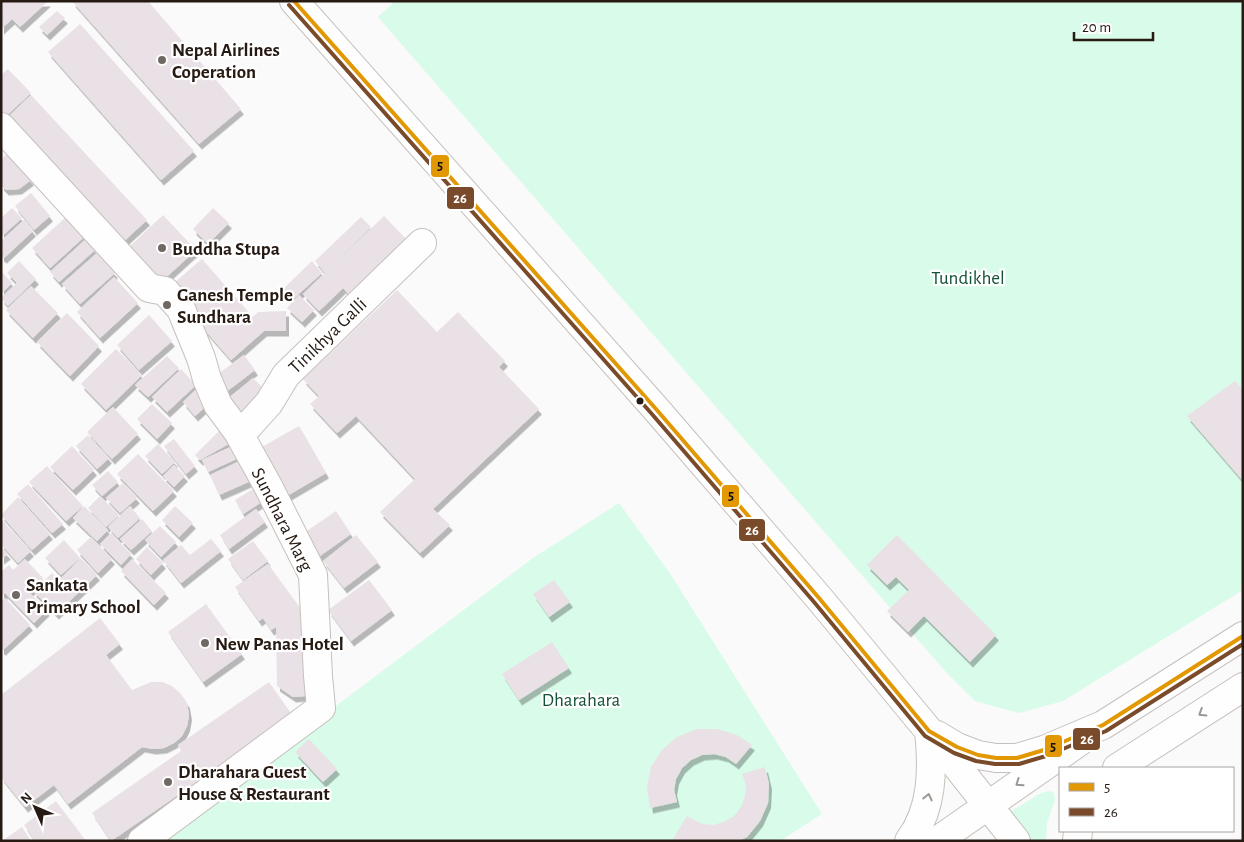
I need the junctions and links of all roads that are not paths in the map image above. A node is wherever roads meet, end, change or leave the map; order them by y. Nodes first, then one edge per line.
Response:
1 (294, 1) edge
2 (1, 127) edge
3 (422, 242) dead end
4 (240, 435) junction
5 (1243, 636) edge
6 (1243, 687) edge
7 (1102, 725) junction
8 (929, 731) junction
9 (1119, 767) edge
10 (987, 805) junction
11 (142, 841) edge
12 (909, 841) edge
13 (937, 841) edge
14 (1016, 841) edge

1 - 8 main road
2 - 4 main road, Sundhara Marg
3 - 4 main road, Tinikhya Galli
4 - 11 main road, Sundhara Marg
5 - 7 main road
6 -> 9 main road
7 - 8 main road
7 -> 10 main road
8 - 10 main road
12 -> 8 main road
10 - 13 main road
10 - 14 main road

